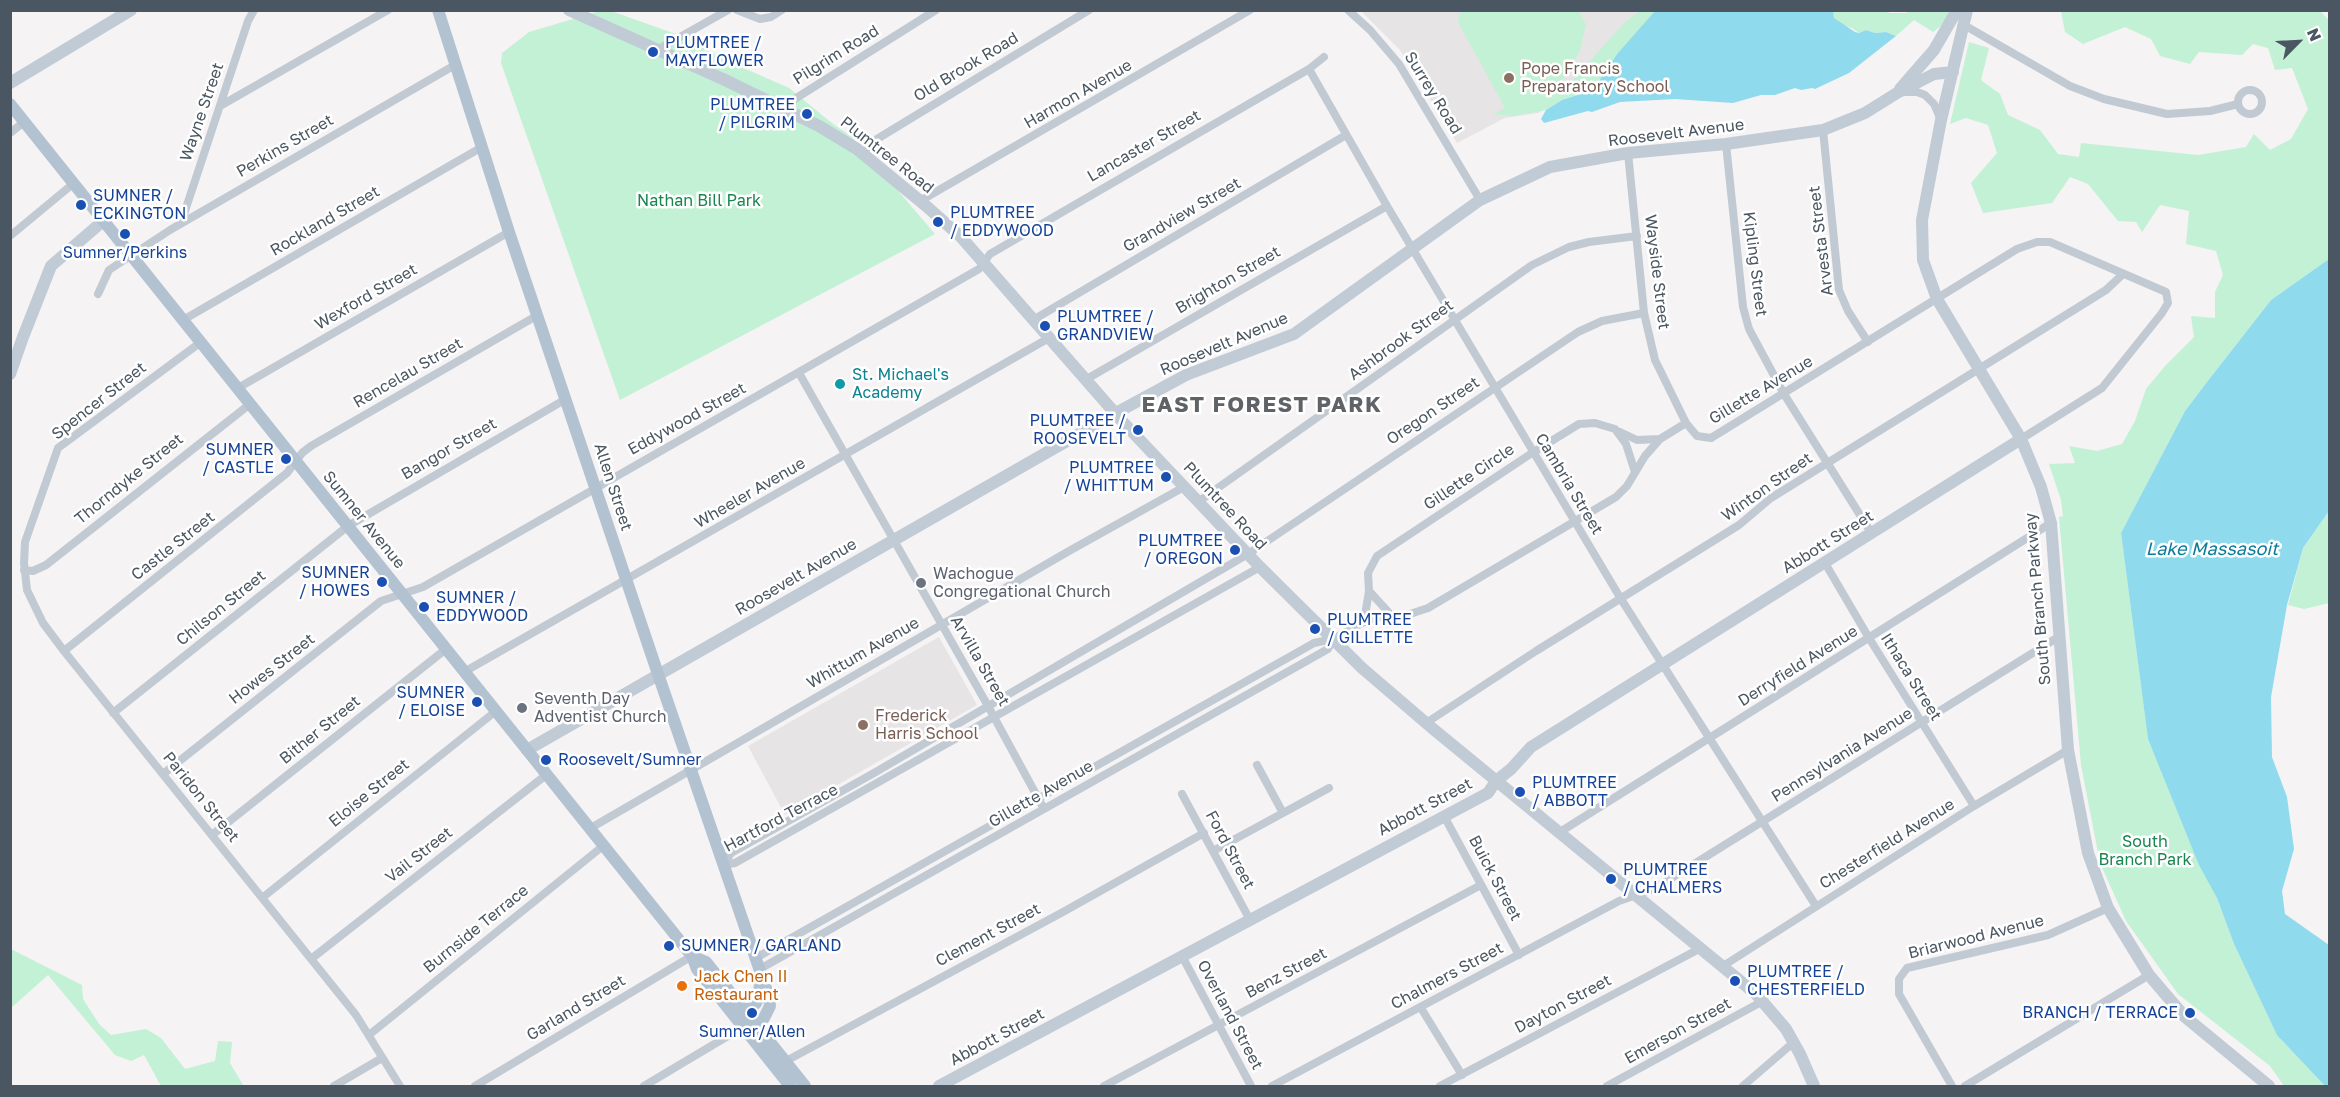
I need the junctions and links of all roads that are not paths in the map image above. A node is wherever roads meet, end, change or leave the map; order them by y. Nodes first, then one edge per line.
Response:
1 (131, 10) edge
2 (254, 10) edge
3 (388, 10) edge
4 (438, 10) edge
5 (569, 10) edge
6 (728, 10) edge
7 (737, 10) edge
8 (782, 10) edge
9 (936, 10) edge
10 (1250, 10) edge
11 (1348, 10) edge
12 (1958, 10) edge
13 (1967, 10) edge
14 (1088, 11) edge
15 (747, 13) edge
16 (1964, 25) junction
17 (657, 50) junction
18 (1324, 57) dead end
19 (455, 65) junction
20 (1309, 69) junction
21 (1953, 72) junction
22 (10, 83) edge
23 (1897, 93) junction
24 (10, 104) edge
25 (2238, 104) dead end
26 (220, 106) junction
27 (782, 107) junction
28 (1941, 120) junction
29 (24, 122) junction
30 (1823, 130) junction
31 (10, 133) edge
32 (1346, 135) junction
33 (1726, 144) junction
34 (482, 147) junction
35 (862, 153) junction
36 (1628, 153) junction
37 (74, 183) junction
38 (1480, 200) junction
39 (920, 201) junction
40 (1387, 206) junction
41 (104, 221) junction
42 (181, 223) junction
43 (509, 232) junction
44 (10, 236) edge
45 (1637, 236) junction
46 (1412, 249) junction
47 (132, 256) junction
48 (984, 264) junction
49 (2123, 274) junction
50 (98, 294) dead end
51 (1937, 299) junction
52 (1644, 313) junction
53 (538, 315) junction
54 (183, 320) junction
55 (1034, 320) junction
56 (1454, 320) junction
57 (1049, 338) junction
58 (201, 342) junction
59 (1868, 342) junction
60 (16, 343) edge
61 (1979, 368) junction
62 (799, 373) junction
63 (10, 374) edge
64 (1085, 380) junction
65 (238, 388) junction
66 (1494, 388) junction
67 (1784, 394) junction
68 (566, 399) junction
69 (250, 404) junction
70 (1114, 414) junction
71 (1686, 423) junction
72 (1615, 429) junction
73 (1660, 439) junction
74 (2021, 439) junction
75 (1532, 453) junction
76 (845, 455) junction
77 (295, 460) junction
78 (1829, 462) junction
79 (1635, 471) junction
80 (1184, 487) junction
81 (595, 488) junction
82 (1198, 502) junction
83 (1574, 521) junction
84 (2051, 523) junction
85 (348, 526) junction
86 (1872, 534) junction
87 (893, 541) junction
88 (1248, 554) junction
89 (1825, 563) junction
90 (1260, 567) junction
91 (24, 570) junction
92 (627, 581) junction
93 (1369, 591) junction
94 (402, 593) junction
95 (1621, 599) junction
96 (1391, 615) junction
97 (1364, 622) junction
98 (942, 625) junction
99 (2060, 636) junction
100 (1869, 638) junction
101 (1334, 639) junction
102 (446, 649) junction
103 (64, 651) junction
104 (1663, 665) junction
105 (464, 672) junction
106 (658, 674) junction
107 (1233, 688) junction
108 (1239, 699) junction
109 (988, 706) junction
110 (496, 711) junction
111 (113, 713) junction
112 (994, 717) junction
113 (1922, 722) junction
114 (1426, 723) junction
115 (1709, 740) junction
116 (1137, 743) junction
117 (526, 750) junction
118 (2068, 750) junction
119 (1143, 754) junction
120 (1257, 765) dead end
121 (690, 769) junction
122 (164, 774) junction
123 (546, 774) junction
124 (1496, 781) junction
125 (1329, 788) dead end
126 (1182, 794) dead end
127 (1039, 798) junction
128 (1974, 806) junction
129 (1044, 809) junction
130 (1283, 813) junction
131 (1444, 816) junction
132 (1762, 822) junction
133 (589, 829) junction
134 (1560, 832) junction
135 (1204, 833) junction
136 (212, 835) junction
137 (603, 846) junction
138 (1213, 850) junction
139 (723, 865) junction
140 (900, 878) junction
141 (1481, 885) junction
142 (905, 888) junction
143 (1638, 895) junction
144 (262, 898) junction
145 (1816, 906) junction
146 (2108, 908) junction
147 (1250, 920) junction
148 (1701, 948) junction
149 (1519, 955) junction
150 (692, 956) junction
151 (1182, 956) junction
152 (311, 959) junction
153 (1723, 966) junction
154 (757, 967) junction
155 (2149, 975) junction
156 (1763, 1001) junction
157 (1420, 1008) junction
158 (746, 1012) junction
159 (757, 1025) junction
160 (1218, 1025) junction
161 (743, 1027) junction
162 (369, 1035) junction
163 (1794, 1042) junction
164 (382, 1058) junction
165 (786, 1061) junction
166 (1462, 1075) junction
167 (334, 1086) edge
168 (400, 1086) edge
169 (475, 1086) edge
170 (644, 1086) edge
171 (798, 1086) edge
172 (939, 1086) edge
173 (1104, 1086) edge
174 (1251, 1086) edge
175 (1272, 1086) edge
176 (1440, 1086) edge
177 (1607, 1086) edge
178 (1743, 1086) edge
179 (1814, 1086) edge
180 (1952, 1086) edge
181 (1965, 1086) edge
182 (2270, 1086) edge

1 - 22 street
2 - 26 street, Wayne Street
3 - 26 street
4 - 19 main road, Allen Street
5 - 17 street, Plumtree Road
6 - 17 street
7 - 15 street
8 - 15 street
9 - 27 street, Pilgrim Road
10 - 39 street, Harmon Avenue
11 - 38 street, Surrey Road
12 - 23 street, Roosevelt Avenue
13 - 16 street
14 - 35 street, Old Brook Road
16 - 21 street
16 - 25 street
17 - 27 street, Plumtree Road
18 - 20 street, Lancaster Street
19 - 34 main road, Allen Street
19 - 42 street, Perkins Street
20 - 32 street, Cambria Street
20 - 48 street, Lancaster Street
21 - 23 street, Roosevelt Avenue
21 - 28 street, South Branch Parkway
23 - 28 street
23 - 30 street, Roosevelt Avenue
24 - 29 main road, Sumner Avenue
26 - 42 street, Wayne Street
27 - 35 street, Plumtree Road
28 - 51 street, South Branch Parkway
29 - 31 street
29 - 37 main road, Sumner Avenue
30 - 33 street, Roosevelt Avenue
30 - 59 street, Arvesta Street
32 - 40 street, Cambria Street
32 - 55 street, Grandview Street
33 - 36 street, Roosevelt Avenue
33 - 67 street, Kipling Street
34 - 43 main road, Allen Street
34 - 54 street, Rockland Street
35 - 39 street, Plumtree Road
36 - 38 street, Roosevelt Avenue
36 - 45 street, Wayside Street
37 - 41 main road, Sumner Avenue
37 - 44 street
38 - 46 street, Roosevelt Avenue
39 - 48 street, Plumtree Road
40 - 46 street, Cambria Street
40 - 64 street, Brighton Street
41 - 47 main road, Sumner Avenue
41 - 60 street
42 - 47 street, Perkins Street
43 - 53 main road, Allen Street
43 - 65 street, Wexford Street
45 - 52 street, Wayside Street
45 - 56 street, Ashbrook Street
46 - 56 street, Cambria Street
46 - 70 street, Roosevelt Avenue
47 - 50 street, Perkins Street
47 - 54 main road, Sumner Avenue
48 - 55 street, Plumtree Road
48 - 62 street, Eddywood Street
49 - 51 street, Gillette Avenue
49 - 61 street, Winton Street
49 - 74 street, Gillette Avenue
51 - 59 street, Gillette Avenue
51 - 61 street, South Branch Parkway
52 - 66 street, Oregon Street
52 - 71 street, Wayside Street
53 - 68 main road, Allen Street
53 - 77 street, Rencelau Street
54 - 58 main road, Sumner Avenue
55 - 57 street, Plumtree Road
56 - 66 street, Cambria Street
56 - 82 street, Ashbrook Street
57 - 64 street, Plumtree Road
57 - 76 street, Wheeler Avenue
58 - 65 main road, Sumner Avenue
58 - 91 street, Spencer Street
59 - 67 street, Gillette Avenue
60 - 63 street
61 - 74 street, South Branch Parkway
61 - 78 street, Winton Street
62 - 76 street, Arvilla Street
62 - 81 street, Eddywood Street
64 - 70 street, Plumtree Road
65 - 69 main road, Sumner Avenue
66 - 75 street, Cambria Street
66 - 88 street, Oregon Street
67 - 71 street, Gillette Avenue
67 - 78 street, Kipling Street
68 - 81 main road, Allen Street
68 - 85 street, Bangor Street
69 - 77 main road, Sumner Avenue
69 - 91 street, Thorndyke Street
70 - 80 street, Plumtree Road
70 - 87 street, Roosevelt Avenue
71 - 73 street, Gillette Avenue
72 - 73 street, Gillette Circle
72 - 75 street, Gillette Circle
72 - 79 street
73 - 79 street, Gillette Avenue
74 - 84 street, South Branch Parkway
74 - 86 street, Abbott Street
75 - 83 street, Cambria Street
75 - 93 street, Gillette Circle
76 - 87 street, Arvilla Street
76 - 92 street, Wheeler Avenue
77 - 85 main road, Sumner Avenue
77 - 103 street, Castle Street
78 - 86 street, Kipling Street
78 - 95 street, Winton Street
79 - 83 street, Gillette Avenue
80 - 82 street, Plumtree Road
80 - 98 street, Whittum Avenue
81 - 92 main road, Allen Street
81 - 94 street, Eddywood Street
82 - 88 street, Plumtree Road
83 - 95 street, Cambria Street
83 - 96 street, Gillette Avenue
84 - 99 street, South Branch Parkway
84 - 100 street, Derryfield Avenue
85 - 94 main road, Sumner Avenue
85 - 111 street, Chilson Street
86 - 89 street, Abbott Street
87 - 98 street, Arvilla Street
87 - 106 street, Roosevelt Avenue
88 - 90 street, Plumtree Road
88 - 109 street, Hartford Terrace
89 - 100 street, Ithaca Street
89 - 104 street, Abbott Street
90 - 101 street, Plumtree Road
90 - 112 street, Hartford Terrace
91 - 103 street, Paridon Street
92 - 105 street, Wheeler Avenue
92 - 106 main road, Allen Street
93 - 96 street
93 - 97 street, Gillette Circle
94 - 102 main road, Sumner Avenue
94 - 122 street, Howes Street
95 - 104 street, Cambria Street
95 - 114 street, Winton Street
96 - 97 street, Gillette Avenue
97 - 101 street, Gillette Avenue
98 - 109 street, Arvilla Street
98 - 121 street, Whittum Avenue
99 - 113 street, Pennsylvania Avenue
99 - 118 street, South Branch Parkway
100 - 113 street, Ithaca Street
100 - 115 street, Derryfield Avenue
101 - 107 street, Gillette Avenue
101 - 108 street, Gillette Avenue
101 - 114 street, Plumtree Road
102 - 105 main road, Sumner Avenue
102 - 136 street, Bither Street
103 - 111 street, Paridon Street
104 - 115 street, Cambria Street
104 - 124 street, Abbott Street
105 - 110 main road, Sumner Avenue
106 - 117 street, Roosevelt Avenue
106 - 121 main road, Allen Street
107 - 108 street
107 - 116 street, Gillette Avenue
108 - 119 street, Gillette Avenue
109 - 112 street, Arvilla Street
109 - 139 street, Hartford Terrace
110 - 117 main road, Sumner Avenue
110 - 144 street, Eloise Street
111 - 122 street, Paridon Street
112 - 127 street, Arvilla Street
112 - 139 street, Hartford Terrace
113 - 128 street, Ithaca Street
113 - 132 street, Pennsylvania Avenue
114 - 124 street, Plumtree Road
115 - 132 street, Cambria Street
115 - 134 street, Derryfield Avenue
116 - 119 street
116 - 127 street, Gillette Avenue
117 - 123 main road, Sumner Avenue
118 - 128 street, Chesterfield Avenue
118 - 146 street, South Branch Parkway
119 - 129 street, Gillette Avenue
120 - 130 street
121 - 133 street, Whittum Avenue
121 - 139 main road, Allen Street
122 - 136 street, Paridon Street
123 - 133 main road, Sumner Avenue
123 - 152 street, Vail Street
124 - 131 street, Abbott Street
124 - 134 street, Plumtree Road
125 - 130 street
126 - 135 street, Ford Street
127 - 129 street, Arvilla Street
127 - 140 street, Gillette Avenue
128 - 145 street, Chesterfield Avenue
129 - 142 street, Gillette Avenue
130 - 138 street
131 - 141 street, Buick Street
131 - 147 street, Abbott Street
132 - 143 street, Pennsylvania Avenue
132 - 145 street, Cambria Street
133 - 137 main road, Sumner Avenue
134 - 143 street, Plumtree Road
135 - 138 street, Ford Street
135 - 165 street, Clement Street
136 - 144 street, Paridon Street
137 - 150 main road, Sumner Avenue
137 - 162 street, Burnside Terrace
138 - 147 street, Ford Street
139 - 154 main road, Allen Street
140 - 142 street
140 - 154 street, Gillette Avenue
141 - 149 street, Buick Street
141 - 160 street, Benz Street
142 - 154 street, Gillette Avenue
143 - 148 street, Plumtree Road
143 - 149 street, Chalmers Street
144 - 152 street, Paridon Street
145 - 153 street, Chesterfield Avenue
146 - 155 street, South Branch Parkway
146 - 180 street, Briarwood Avenue
147 - 151 street, Abbott Street
148 - 153 street, Plumtree Road
148 - 166 street, Dayton Street
149 - 157 street, Chalmers Street
150 - 158 main road, Sumner Avenue
150 - 161 main road, Sumner Avenue
150 - 169 street, Garland Street
151 - 160 street, Overland Street
151 - 172 street, Abbott Street
152 - 162 street, Paridon Street
153 - 156 street, Plumtree Road
154 - 158 main road, Allen Street
154 - 159 main road, Allen Street
155 - 181 street
155 - 182 street, South Branch Parkway
156 - 163 street, Plumtree Road
156 - 177 street, Emerson Street
157 - 166 street
157 - 175 street, Chalmers Street
158 - 159 main road, Sumner Avenue
158 - 161 main road, Allen Street
159 - 161 main road
159 - 165 main road, Sumner Avenue
160 - 173 street, Benz Street
160 - 174 street, Overland Street
161 - 170 street
161 - 171 main road, Sumner Avenue
162 - 164 street, Paridon Street
163 - 178 street
163 - 179 street, Plumtree Road
164 - 167 street
164 - 168 street, Paridon Street
165 - 171 main road, Sumner Avenue
166 - 176 street, Dayton Street

